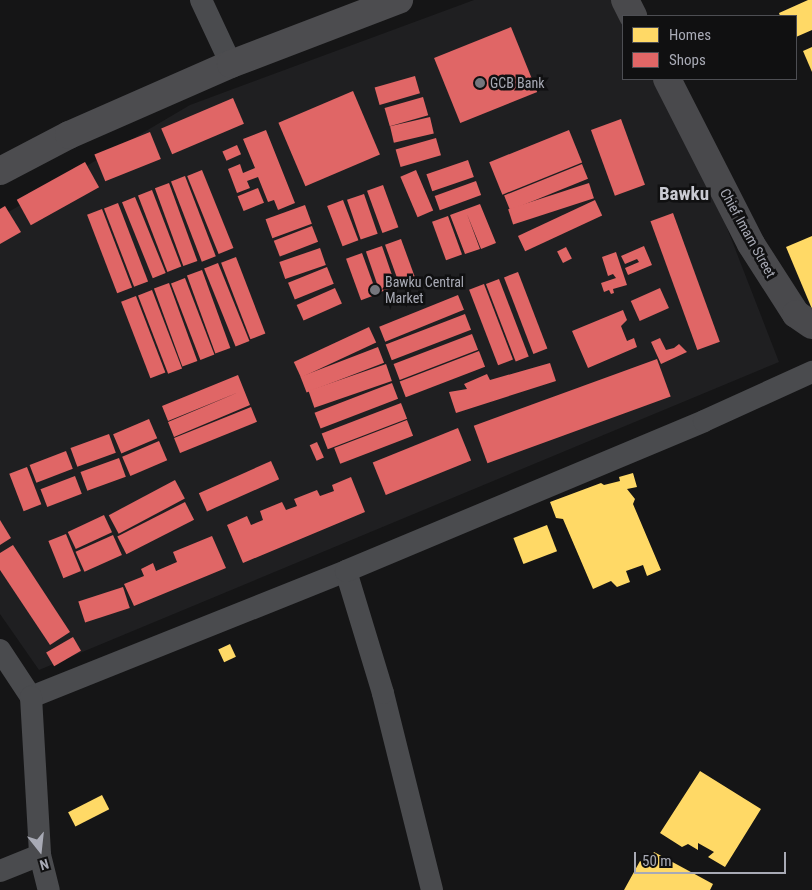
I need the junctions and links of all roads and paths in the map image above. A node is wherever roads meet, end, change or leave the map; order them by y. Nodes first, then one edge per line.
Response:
1 (201, 0) edge
2 (399, 0) edge
3 (625, 0) edge
4 (632, 15) edge
5 (231, 64) junction
6 (667, 80) edge
7 (0, 171) edge
8 (812, 325) edge
9 (812, 372) edge
10 (346, 571) junction
11 (0, 650) edge
12 (31, 697) junction
13 (40, 856) junction
14 (0, 871) edge
15 (48, 890) edge
16 (432, 890) edge

1 - 5 street
2 - 5 highway
3 - 4 street
5 - 7 highway
6 - 8 street, Chief Imam Street
9 - 10 street
10 - 12 street
10 - 16 street
11 - 12 street
12 - 13 street
13 - 14 street
13 - 15 street

